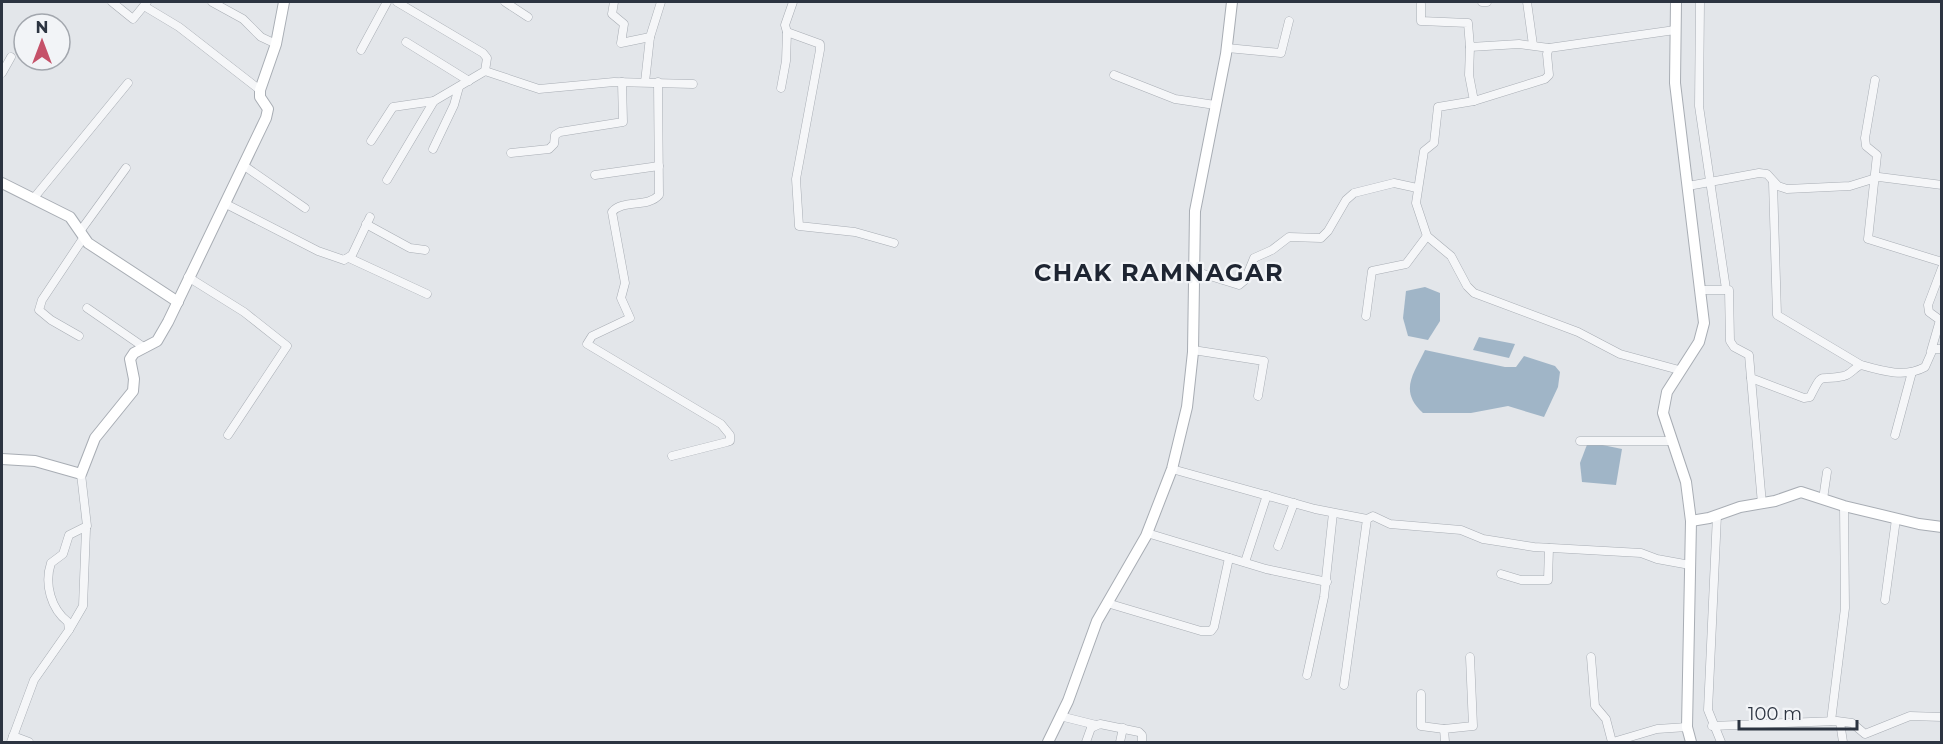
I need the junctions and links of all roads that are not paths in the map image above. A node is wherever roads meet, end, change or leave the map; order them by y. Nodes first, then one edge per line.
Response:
1 (112, 2) edge
2 (212, 2) edge
3 (284, 2) edge
4 (387, 2) edge
5 (397, 2) edge
6 (505, 2) edge
7 (614, 2) edge
8 (661, 2) edge
9 (793, 2) edge
10 (1232, 2) edge
11 (1527, 2) edge
12 (1676, 2) edge
13 (1700, 2) edge
14 (145, 4) edge
15 (1421, 4) dead end
16 (528, 17) dead end
17 (1289, 21) dead end
18 (1675, 30) junction
19 (787, 32) junction
20 (650, 37) junction
21 (406, 42) dead end
22 (276, 44) junction
23 (1533, 45) junction
24 (1470, 46) junction
25 (1227, 48) junction
26 (1549, 48) junction
27 (361, 51) dead end
28 (11, 57) dead end
29 (485, 71) junction
30 (2, 73) edge
31 (1114, 75) dead end
32 (1875, 80) dead end
33 (469, 81) junction
34 (622, 82) junction
35 (645, 82) junction
36 (658, 82) junction
37 (128, 83) dead end
38 (693, 84) dead end
39 (459, 87) junction
40 (781, 88) dead end
41 (260, 90) junction
42 (434, 101) junction
43 (1474, 101) junction
44 (1215, 105) junction
45 (371, 141) dead end
46 (433, 149) dead end
47 (511, 153) dead end
48 (243, 165) junction
49 (659, 166) junction
50 (126, 168) dead end
51 (595, 175) dead end
52 (1874, 179) junction
53 (387, 180) dead end
54 (1773, 180) junction
55 (2, 183) edge
56 (1700, 183) junction
57 (1941, 185) edge
58 (1417, 188) junction
59 (33, 199) junction
60 (226, 204) junction
61 (305, 208) dead end
62 (82, 233) junction
63 (1427, 236) junction
64 (894, 243) dead end
65 (425, 250) dead end
66 (349, 258) junction
67 (1941, 262) edge
68 (1941, 268) edge
69 (1194, 272) junction
70 (188, 277) junction
71 (1715, 289) junction
72 (427, 294) dead end
73 (178, 302) junction
74 (87, 308) dead end
75 (1366, 316) dead end
76 (79, 336) dead end
77 (145, 348) junction
78 (1193, 350) junction
79 (1941, 350) edge
80 (1931, 351) junction
81 (1861, 365) junction
82 (1679, 370) junction
83 (1912, 372) junction
84 (1751, 378) junction
85 (1258, 396) dead end
86 (228, 435) dead end
87 (1895, 435) dead end
88 (1580, 441) dead end
89 (1672, 441) junction
90 (672, 456) dead end
91 (2, 459) edge
92 (1173, 469) junction
93 (1827, 472) dead end
94 (81, 474) junction
95 (1267, 495) junction
96 (1823, 499) junction
97 (1294, 503) junction
98 (1761, 504) junction
99 (1844, 506) junction
100 (1333, 513) junction
101 (1704, 518) junction
102 (1367, 519) junction
103 (1896, 519) junction
104 (1941, 527) edge
105 (86, 529) junction
106 (1147, 533) junction
107 (1278, 546) dead end
108 (1550, 548) junction
109 (1229, 558) junction
110 (1245, 562) junction
111 (1690, 565) junction
112 (1501, 574) dead end
113 (1327, 582) junction
114 (1885, 600) dead end
115 (1107, 603) junction
116 (69, 630) junction
117 (1470, 657) dead end
118 (1591, 657) dead end
119 (1307, 675) dead end
120 (1344, 685) dead end
121 (1421, 694) dead end
122 (1060, 716) junction
123 (1941, 717) edge
124 (1831, 721) junction
125 (1840, 722) junction
126 (1096, 724) junction
127 (1712, 726) junction
128 (1687, 727) junction
129 (1123, 728) junction
130 (1444, 729) junction
131 (12, 739) edge
132 (29, 742) edge
133 (1048, 742) edge
134 (1086, 742) edge
135 (1120, 742) edge
136 (1142, 742) edge
137 (1445, 742) edge
138 (1612, 742) edge
139 (1691, 742) edge
140 (1721, 742) edge
141 (1843, 742) edge

1 - 14 street
2 - 22 street
3 - 22 street
4 - 27 street
5 - 29 street
6 - 16 street
7 - 20 street
8 - 20 street
9 - 19 street
10 - 25 street
11 - 23 street
12 - 18 street
13 - 56 street
14 - 41 street
15 - 24 street
17 - 25 street
18 - 26 street
18 - 56 street
19 - 40 street
19 - 64 street
20 - 35 street
21 - 33 street
22 - 41 street
23 - 24 street
23 - 26 street
24 - 43 street
25 - 44 street
26 - 43 street
28 - 30 street
29 - 33 street
29 - 34 street
31 - 44 street
32 - 52 street
33 - 39 street
34 - 35 street
34 - 47 street
35 - 36 street
36 - 38 street
36 - 49 street
37 - 59 street
39 - 42 street
39 - 46 street
41 - 48 street
42 - 45 street
42 - 53 street
43 - 58 street
44 - 69 street
48 - 60 street
48 - 61 street
49 - 51 street
49 - 90 street
50 - 62 street
52 - 54 street
52 - 57 street
52 - 67 street
54 - 56 street
54 - 81 street
55 - 59 street
56 - 71 street
56 - 71 street
58 - 63 street
58 - 69 street
59 - 62 street
60 - 66 street
60 - 70 street
62 - 73 street
62 - 76 street
63 - 75 street
63 - 82 street
65 - 66 street
66 - 72 street
68 - 80 street
69 - 78 street
70 - 73 street
70 - 86 street
71 - 82 street
71 - 84 street
73 - 77 street
74 - 77 street
77 - 94 street
78 - 85 street
78 - 92 street
79 - 80 street
80 - 83 street
81 - 83 street
81 - 84 street
82 - 89 street
83 - 87 street
84 - 98 street
88 - 89 street
89 - 101 street
91 - 94 street
92 - 95 street
92 - 106 street
93 - 96 street
94 - 105 street
95 - 97 street
95 - 110 street
96 - 98 street
96 - 99 street
97 - 100 street
97 - 107 street
98 - 101 street
99 - 103 street
99 - 124 street
100 - 102 street
100 - 113 street
101 - 111 street
101 - 127 street
102 - 108 street
102 - 120 street
103 - 104 street
103 - 114 street
105 - 116 street
105 - 116 street
106 - 109 street
106 - 115 street
108 - 111 street
108 - 112 street
109 - 110 street
109 - 115 street
110 - 113 street
111 - 128 street
113 - 119 street
115 - 122 street
116 - 131 street
117 - 130 street
118 - 138 street
121 - 130 street
122 - 126 street
122 - 133 street
123 - 125 street
124 - 125 street
124 - 127 street
125 - 141 street
126 - 129 street
126 - 134 street
127 - 140 street
128 - 138 street
128 - 139 street
129 - 135 street
129 - 136 street
130 - 137 street
131 - 132 street

